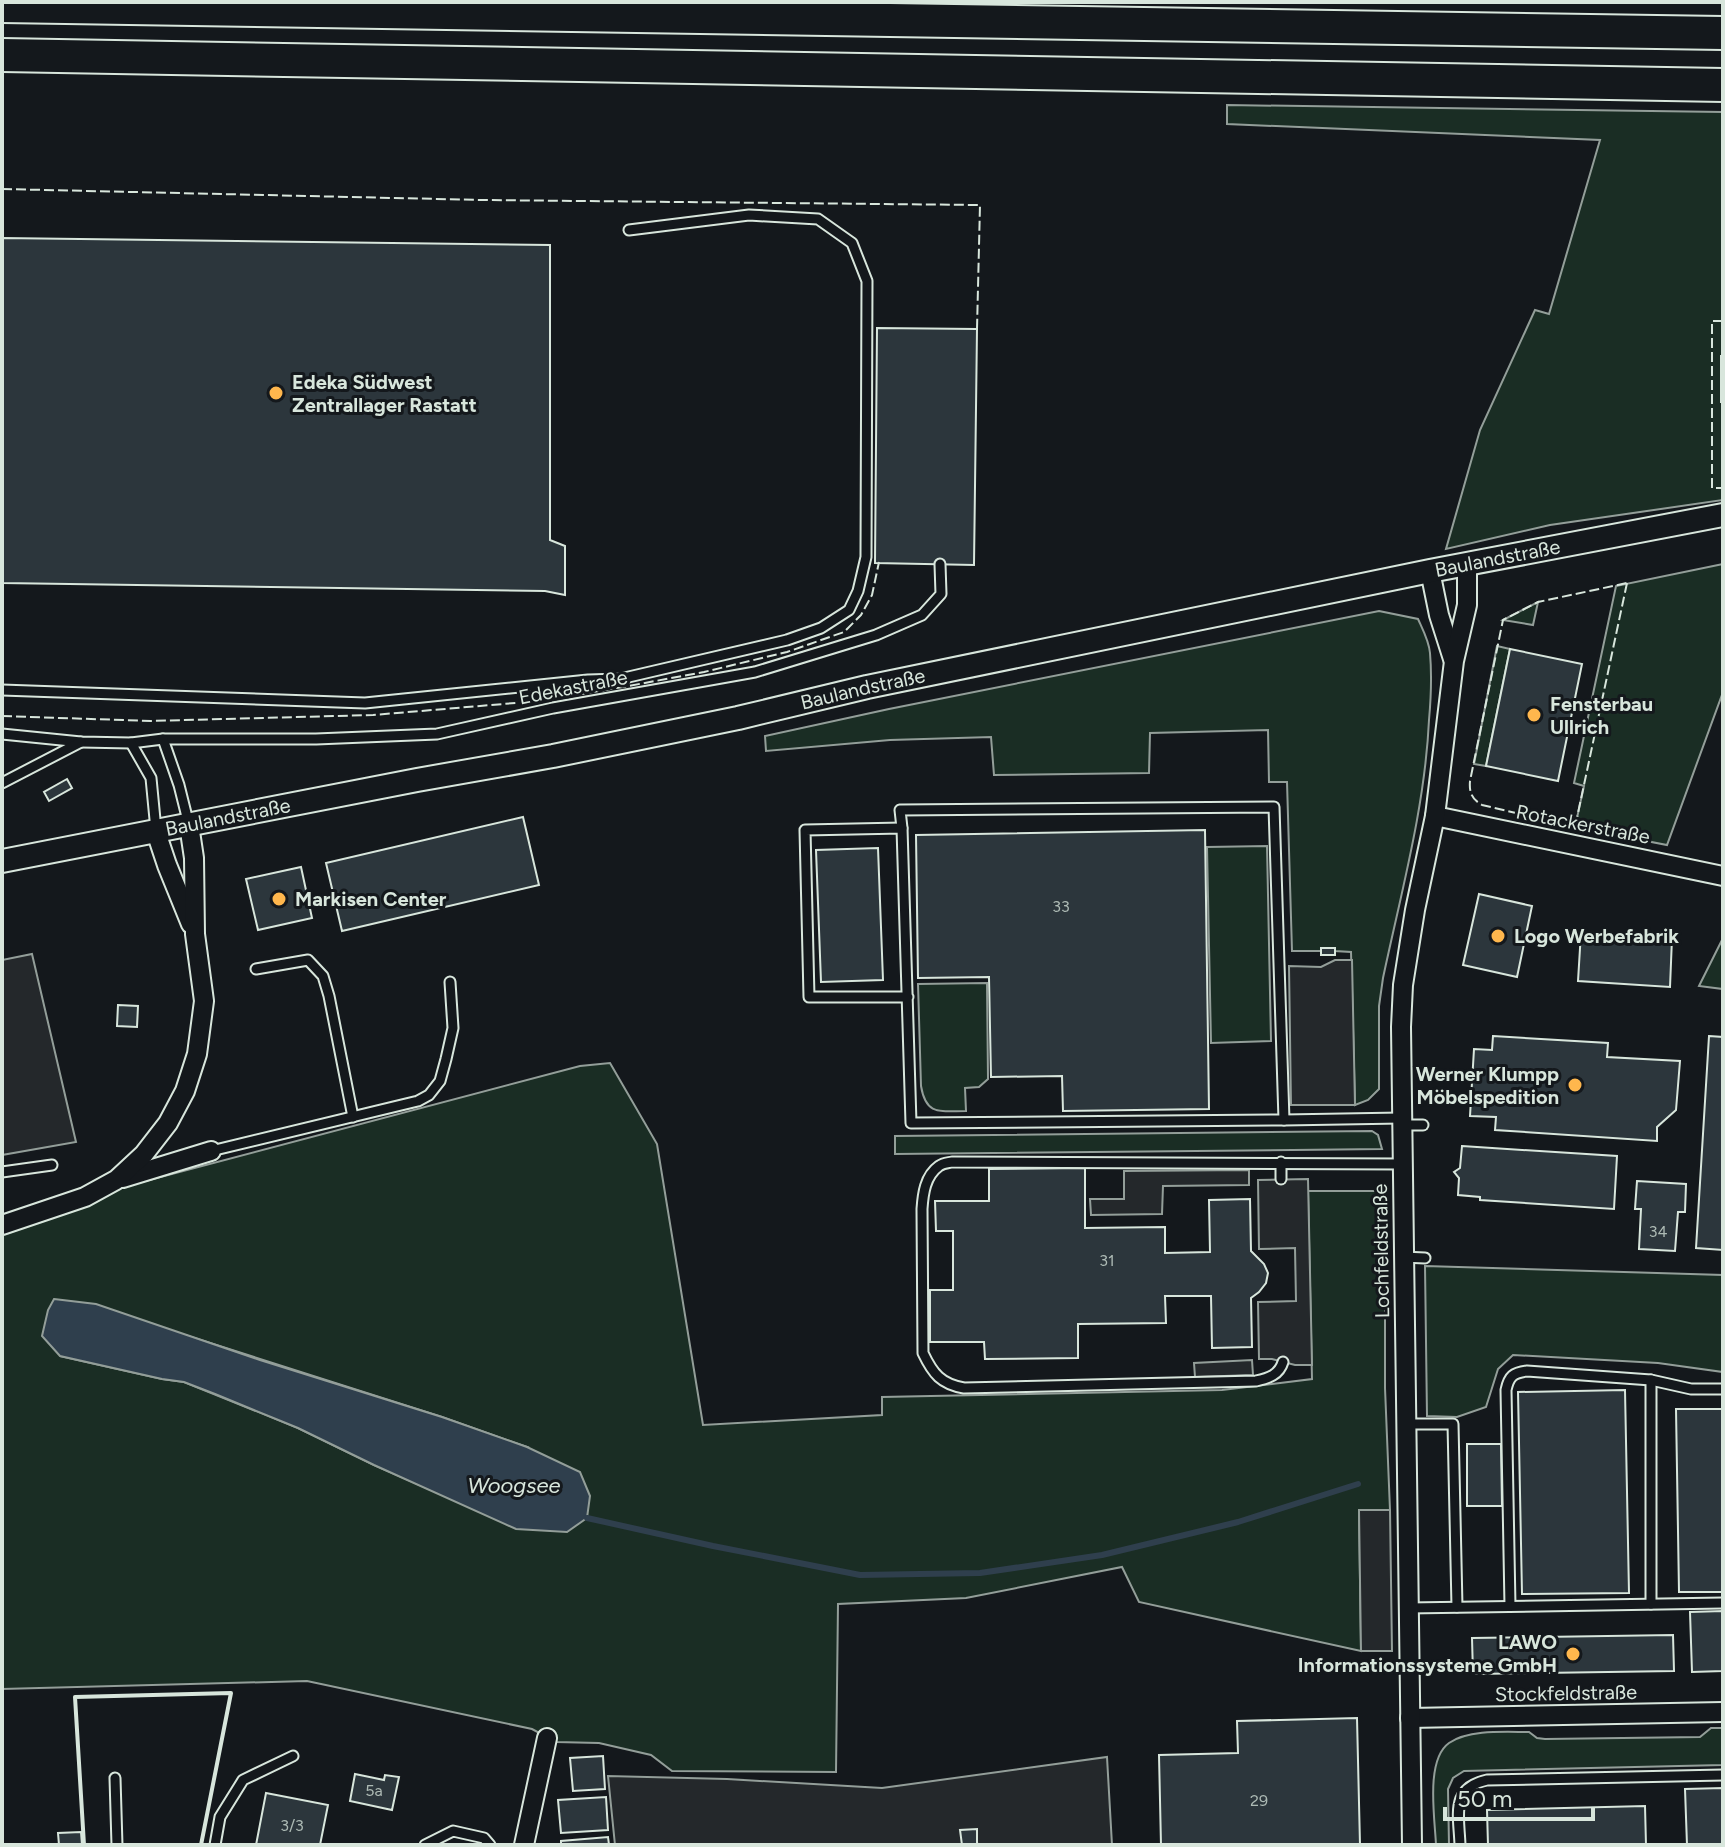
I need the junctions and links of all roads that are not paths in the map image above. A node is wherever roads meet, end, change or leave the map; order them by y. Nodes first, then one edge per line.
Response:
1 (2, 6) edge
2 (1723, 33) edge
3 (2, 55) edge
4 (1723, 85) edge
5 (629, 230) dead end
6 (1723, 515) edge
7 (940, 564) dead end
8 (1467, 564) junction
9 (1430, 571) junction
10 (1454, 661) junction
11 (2, 690) edge
12 (2, 734) edge
13 (163, 739) junction
14 (81, 742) junction
15 (131, 743) junction
16 (2, 783) edge
17 (1435, 816) junction
18 (189, 825) junction
19 (902, 828) junction
20 (156, 832) junction
21 (2, 861) edge
22 (1723, 876) edge
23 (195, 934) junction
24 (256, 969) dead end
25 (450, 982) dead end
26 (908, 997) junction
27 (353, 1117) junction
28 (1284, 1120) junction
29 (1401, 1121) junction
30 (1423, 1125) dead end
31 (211, 1151) joint
32 (1281, 1162) junction
33 (1401, 1164) junction
34 (52, 1165) dead end
35 (2, 1172) edge
36 (1281, 1179) dead end
37 (116, 1180) junction
38 (2, 1225) edge
39 (1403, 1257) junction
40 (1425, 1258) dead end
41 (1283, 1362) dead end
42 (1651, 1380) junction
43 (1723, 1389) edge
44 (1405, 1424) junction
45 (1723, 1603) edge
46 (1651, 1604) junction
47 (1510, 1606) junction
48 (1457, 1607) junction
49 (1408, 1608) junction
50 (1723, 1712) edge
51 (1410, 1718) junction
52 (547, 1738) dead end
53 (293, 1756) dead end
54 (1723, 1775) edge
55 (115, 1778) dead end
56 (117, 1845) edge
57 (215, 1845) edge
58 (425, 1845) edge
59 (490, 1845) edge
60 (524, 1845) edge
61 (1412, 1845) edge
62 (1460, 1845) edge

1 - 2 highway
3 - 4 highway
5 - 11 lane
6 - 8 street, Baulandstraße
7 - 13 lane, Edekastraße
8 - 9 street, Baulandstraße
8 - 10 street, Lochfeldstraße
9 - 10 street, Lochfeldstraße
9 - 18 street, Baulandstraße
10 - 17 street, Lochfeldstraße
12 - 14 lane, Edekastraße
13 - 15 lane, Edekastraße
13 - 18 lane
14 - 15 lane, Edekastraße
14 - 16 lane
15 - 20 lane
17 - 22 street, Rotackerstraße
17 - 29 street, Lochfeldstraße
18 - 20 street, Baulandstraße
18 - 23 street
19 - 26 lane
19 - 26 lane
19 - 28 lane
20 - 21 street, Baulandstraße
20 - 23 street
23 - 37 street
24 - 27 lane
25 - 27 lane
26 - 28 lane
27 - 31 lane
28 - 29 lane
29 - 30 lane
29 - 33 street, Lochfeldstraße
31 - 37 street
32 - 33 lane
32 - 36 lane
32 - 41 lane
33 - 39 street, Lochfeldstraße
34 - 35 lane
37 - 38 street
39 - 40 lane
39 - 44 street, Lochfeldstraße
42 - 43 lane
42 - 46 lane
42 - 47 lane
44 - 48 lane
44 - 49 street, Lochfeldstraße
45 - 46 lane
46 - 47 lane
47 - 48 lane
48 - 49 lane
49 - 51 street, Lochfeldstraße
50 - 51 street, Stockfeldstraße
51 - 61 street, Lochfeldstraße
52 - 60 street
53 - 57 lane
54 - 62 lane
55 - 56 lane
58 - 59 lane

